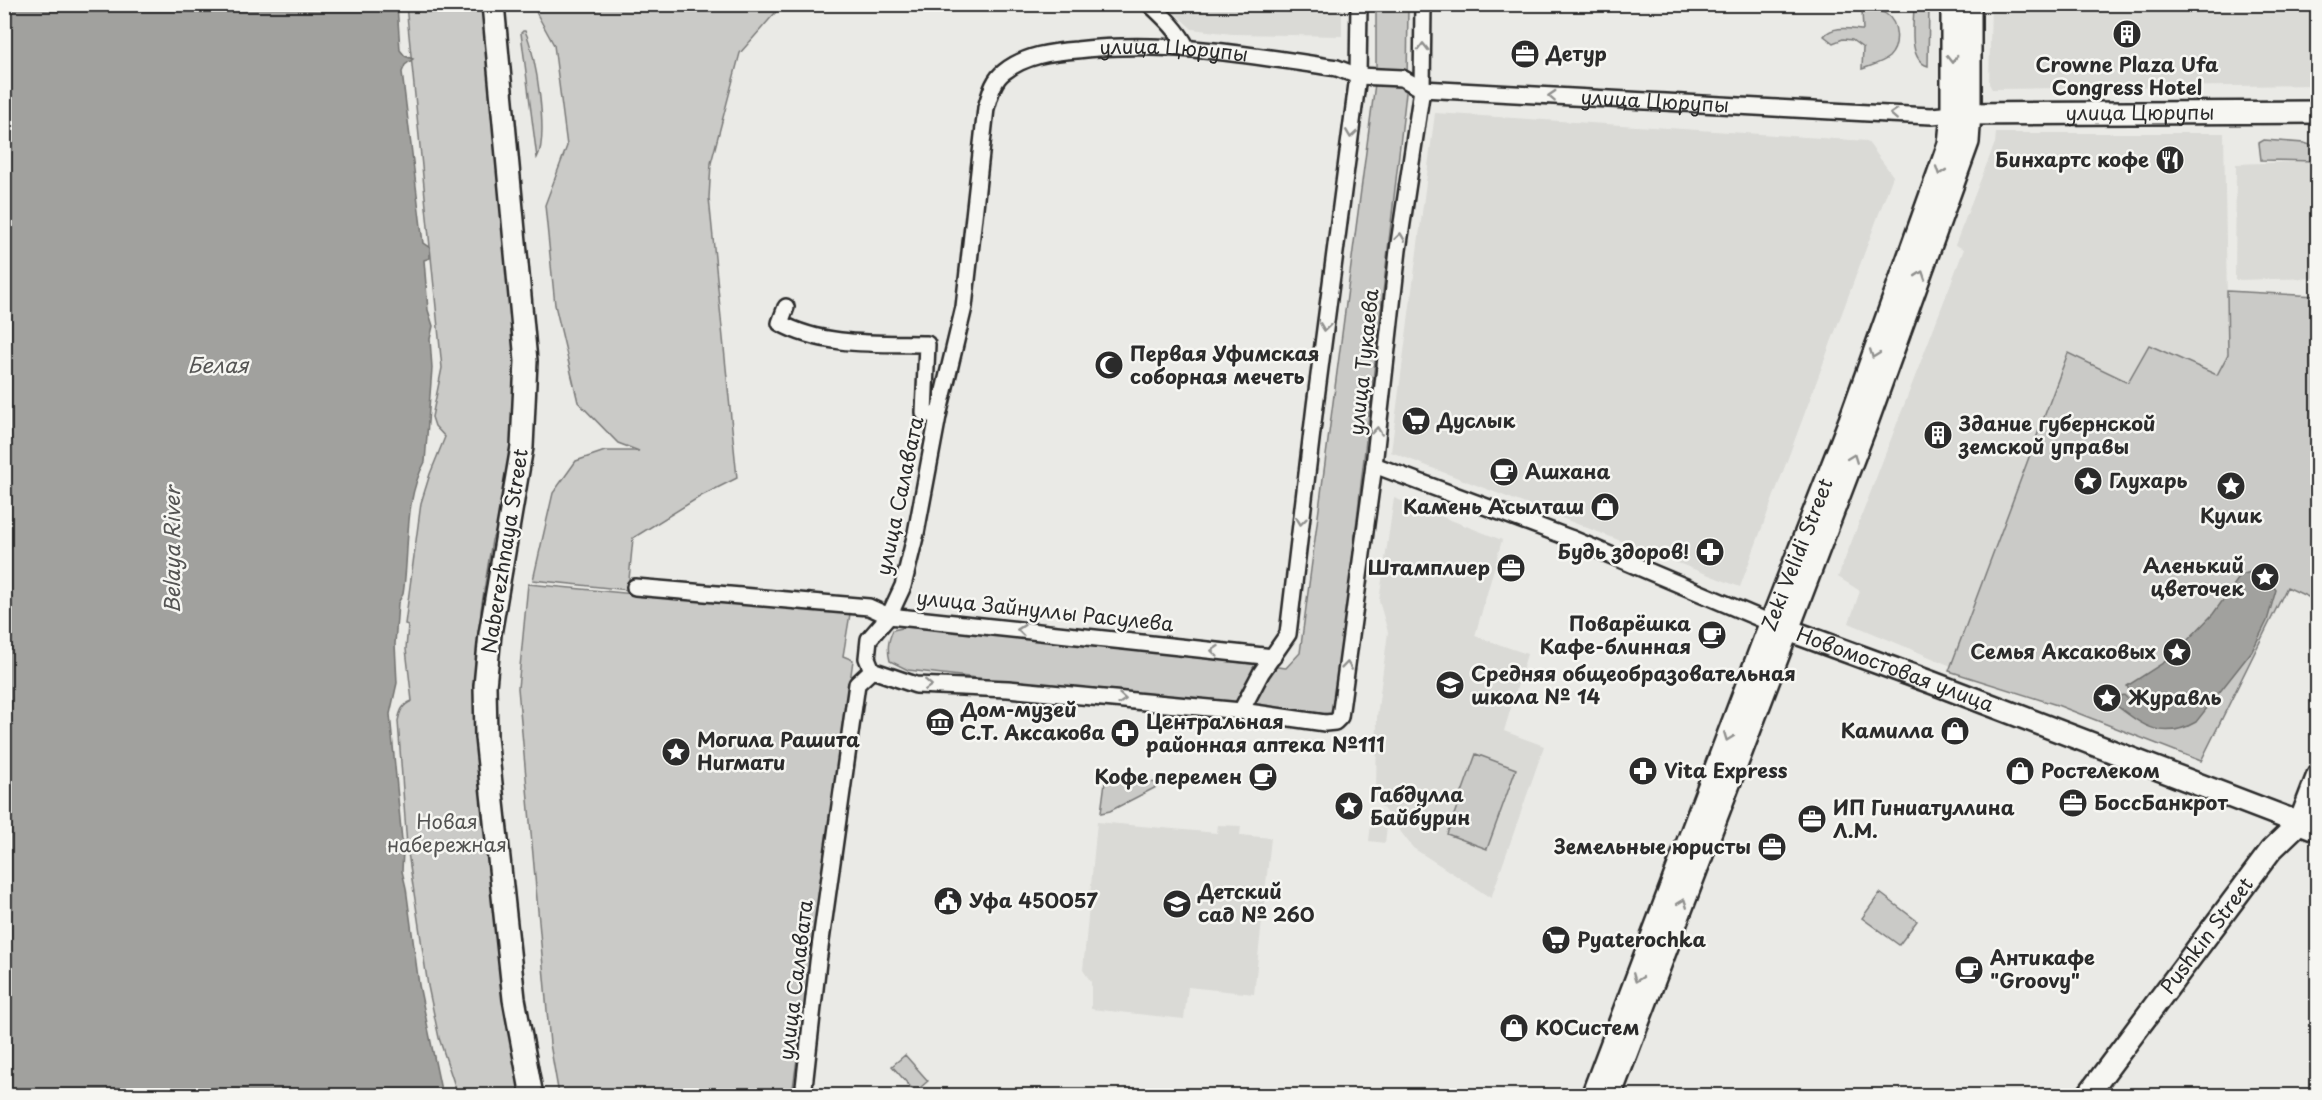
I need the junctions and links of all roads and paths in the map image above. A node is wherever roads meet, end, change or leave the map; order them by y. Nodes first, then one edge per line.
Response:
1 (492, 4) edge
2 (506, 4) edge
3 (1150, 4) edge
4 (1359, 4) edge
5 (1423, 4) edge
6 (1952, 4) edge
7 (1970, 4) edge
8 (1187, 48) junction
9 (1002, 73) joint
10 (1358, 76) junction
11 (1422, 88) junction
12 (2318, 112) edge
13 (1961, 113) junction
14 (786, 307) dead end
15 (938, 416) junction
16 (1374, 465) junction
17 (635, 587) dead end
18 (889, 615) junction
19 (1780, 627) junction
20 (1273, 657) junction
21 (872, 670) junction
22 (1241, 711) junction
23 (2318, 776) edge
24 (2309, 826) edge
25 (532, 1095) edge
26 (542, 1095) edge
27 (803, 1095) edge
28 (1592, 1095) edge
29 (1610, 1095) edge
30 (2087, 1095) edge

1 - 25 street, Naberezhnaya Street
2 - 26 street, Naberezhnaya Street
3 - 8 street
4 - 10 street, улица Тукаева
11 -> 5 street, улица Тукаева
6 -> 13 street, Zeki Velidi Street
7 - 13 street, Zeki Velidi Street
8 - 9 street, улица Цюрупы
8 - 10 street, улица Цюрупы
9 - 15 street, улица Салавата
10 - 11 street, улица Цюрупы
10 -> 20 street, улица Тукаева
13 -> 11 street, улица Цюрупы
16 -> 11 street, улица Тукаева
12 - 13 street, улица Цюрупы
13 - 19 street, Zeki Velidi Street
14 - 15 street
15 - 18 street, улица Салавата
16 - 19 street, Новомостовая улица
22 -> 16 street, улица Тукаева
17 - 18 street, улица Зайнуллы Расулева
20 -> 18 street, улица Зайнуллы Расулева
18 - 21 street, улица Салавата
19 - 24 street, Новомостовая улица
19 -> 28 street, Zeki Velidi Street
29 -> 19 street, Zeki Velidi Street
20 - 22 street, улица Тукаева
21 -> 22 street
21 - 27 street, улица Салавата
23 - 24 street, Pushkin Street
24 - 30 street, Pushkin Street

